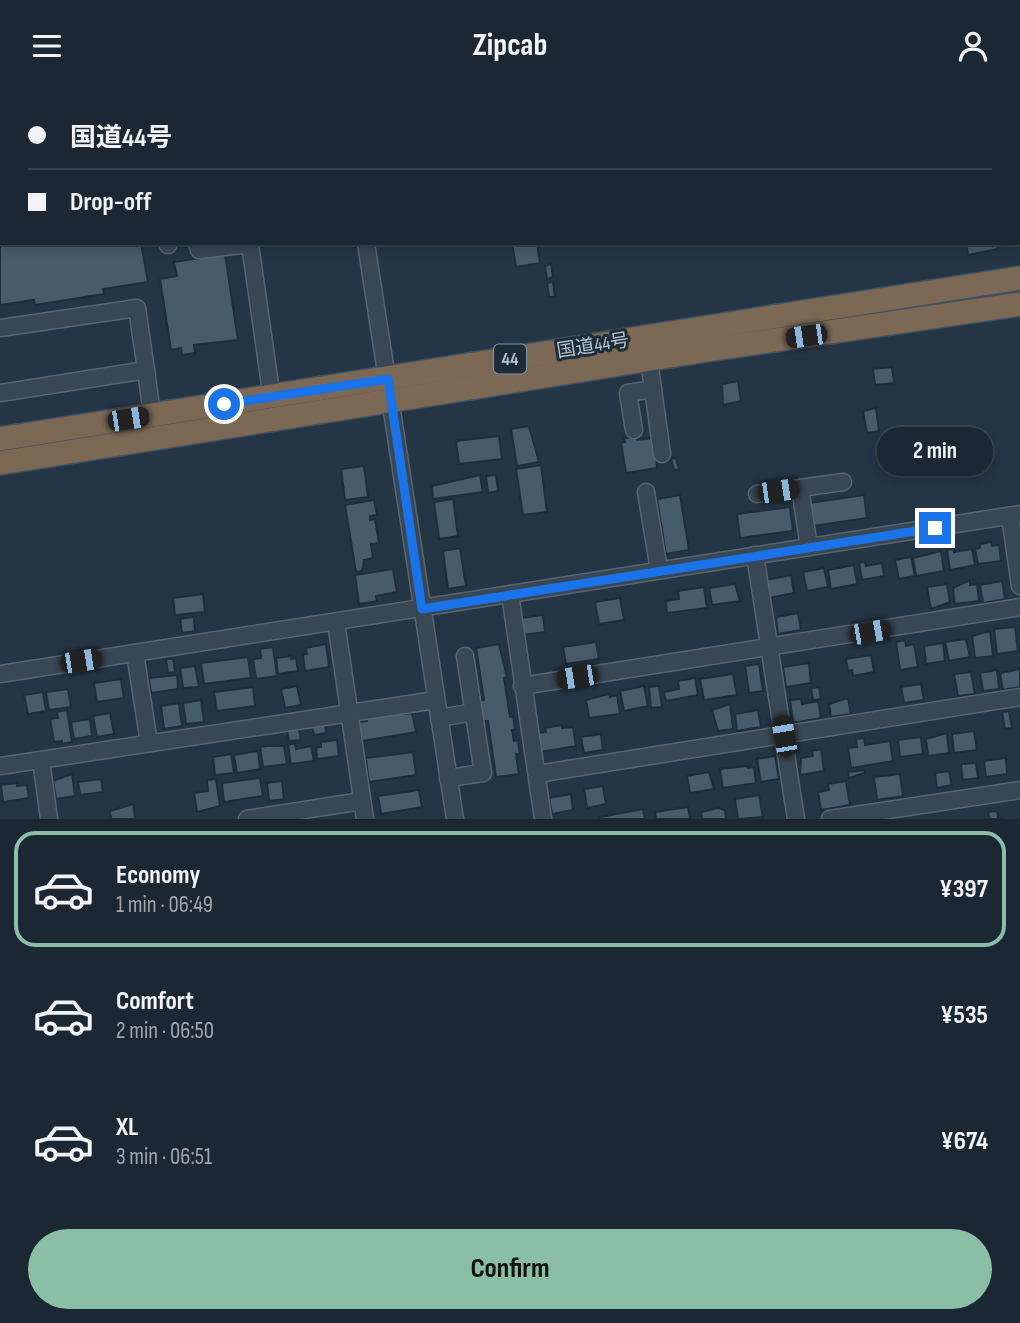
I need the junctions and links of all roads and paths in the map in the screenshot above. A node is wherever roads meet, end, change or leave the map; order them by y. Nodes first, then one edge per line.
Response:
1 (198, 245) edge
2 (242, 245) edge
3 (250, 245) edge
4 (366, 245) edge
5 (1020, 278) edge
6 (1020, 304) edge
7 (0, 328) edge
8 (649, 360) junction
9 (146, 370) junction
10 (653, 389) junction
11 (389, 390) junction
12 (0, 393) edge
13 (274, 408) junction
14 (152, 415) junction
15 (634, 430) dead end
16 (0, 439) edge
17 (662, 454) dead end
18 (0, 463) edge
19 (843, 482) dead end
20 (800, 488) junction
21 (646, 492) dead end
22 (757, 494) dead end
23 (1015, 515) edge
24 (809, 547) junction
25 (755, 555) junction
26 (659, 571) junction
27 (1020, 586) edge
28 (510, 594) junction
29 (1020, 607) edge
30 (422, 609) junction
31 (336, 622) junction
32 (769, 648) junction
33 (135, 653) junction
34 (465, 656) dead end
35 (0, 674) edge
36 (522, 686) junction
37 (1020, 697) edge
38 (436, 700) junction
39 (349, 711) junction
40 (474, 712) junction
41 (439, 718) junction
42 (784, 736) junction
43 (149, 743) junction
44 (41, 760) junction
45 (0, 766) edge
46 (537, 774) junction
47 (448, 778) junction
48 (1020, 790) edge
49 (362, 801) junction
50 (849, 818) edge
51 (49, 819) edge
52 (247, 819) edge
53 (365, 819) edge
54 (455, 819) edge
55 (543, 819) edge
56 (796, 819) edge
57 (830, 819) edge

1 - 2 street
3 - 13 street
4 - 11 street
5 - 11 highway, 国道44号 / 44
6 - 8 highway, 国道44号 / 44
7 - 9 street
8 - 10 street
8 - 11 highway, 国道44号 / 44
9 - 12 street
9 - 14 street
10 - 15 street
10 - 17 street
11 - 13 highway, 国道44号 / 44
11 - 30 street
13 - 14 highway, 国道44号 / 44
13 - 18 highway, 国道44号 / 44
14 - 16 highway, 国道44号 / 44
19 - 20 street
20 - 22 street
20 - 24 street
21 - 26 street
23 - 24 street
23 - 27 street
24 - 25 street
25 - 26 street
25 - 32 street
26 - 28 street
28 - 30 street
28 - 36 street
29 - 32 street
30 - 31 street
30 - 38 street
31 - 33 street
31 - 39 street
32 - 36 street
32 - 42 street
33 - 35 street
33 - 43 street
34 - 40 street
36 - 46 street
37 - 42 street
38 - 39 street
38 - 41 street
39 - 43 street
39 - 49 street
40 - 41 street
40 - 47 street
41 - 47 street
42 - 46 street
42 - 56 street
43 - 44 street
44 - 45 street
44 - 51 street
46 - 55 street
47 - 54 street
48 - 50 street
49 - 52 street
49 - 53 street
50 - 57 street

